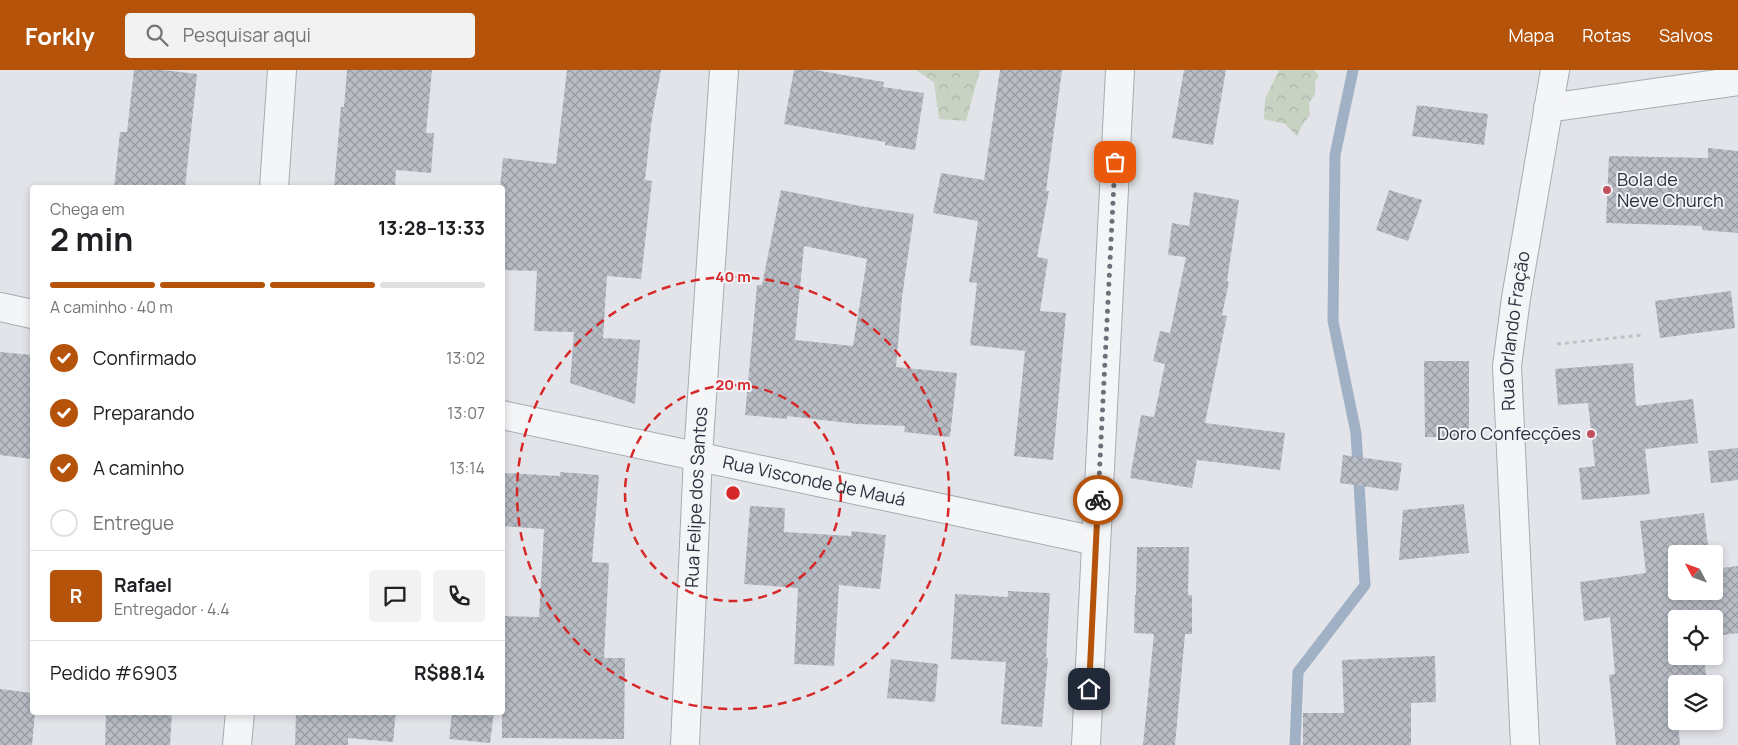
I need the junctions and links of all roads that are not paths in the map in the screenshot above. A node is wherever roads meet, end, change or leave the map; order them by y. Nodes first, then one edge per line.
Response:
1 (282, 70) edge
2 (724, 70) edge
3 (1120, 70) edge
4 (1555, 70) edge
5 (1738, 81) edge
6 (1548, 108) junction
7 (274, 185) edge
8 (0, 307) edge
9 (30, 314) edge
10 (505, 416) edge
11 (698, 456) junction
12 (1096, 541) junction
13 (240, 715) edge
14 (237, 745) edge
15 (685, 745) edge
16 (1086, 745) edge
17 (1525, 745) edge

1 - 7 street
2 - 11 street, Rua Felipe dos Santos
3 - 12 street
4 - 6 street, Rua Orlando Fração
5 - 6 street
6 - 17 street, Rua Orlando Fração
8 - 9 street
10 - 11 street, Rua Visconde de Mauá
11 - 12 street, Rua Visconde de Mauá
11 - 15 street, Rua Felipe dos Santos
12 - 16 street
13 - 14 street

